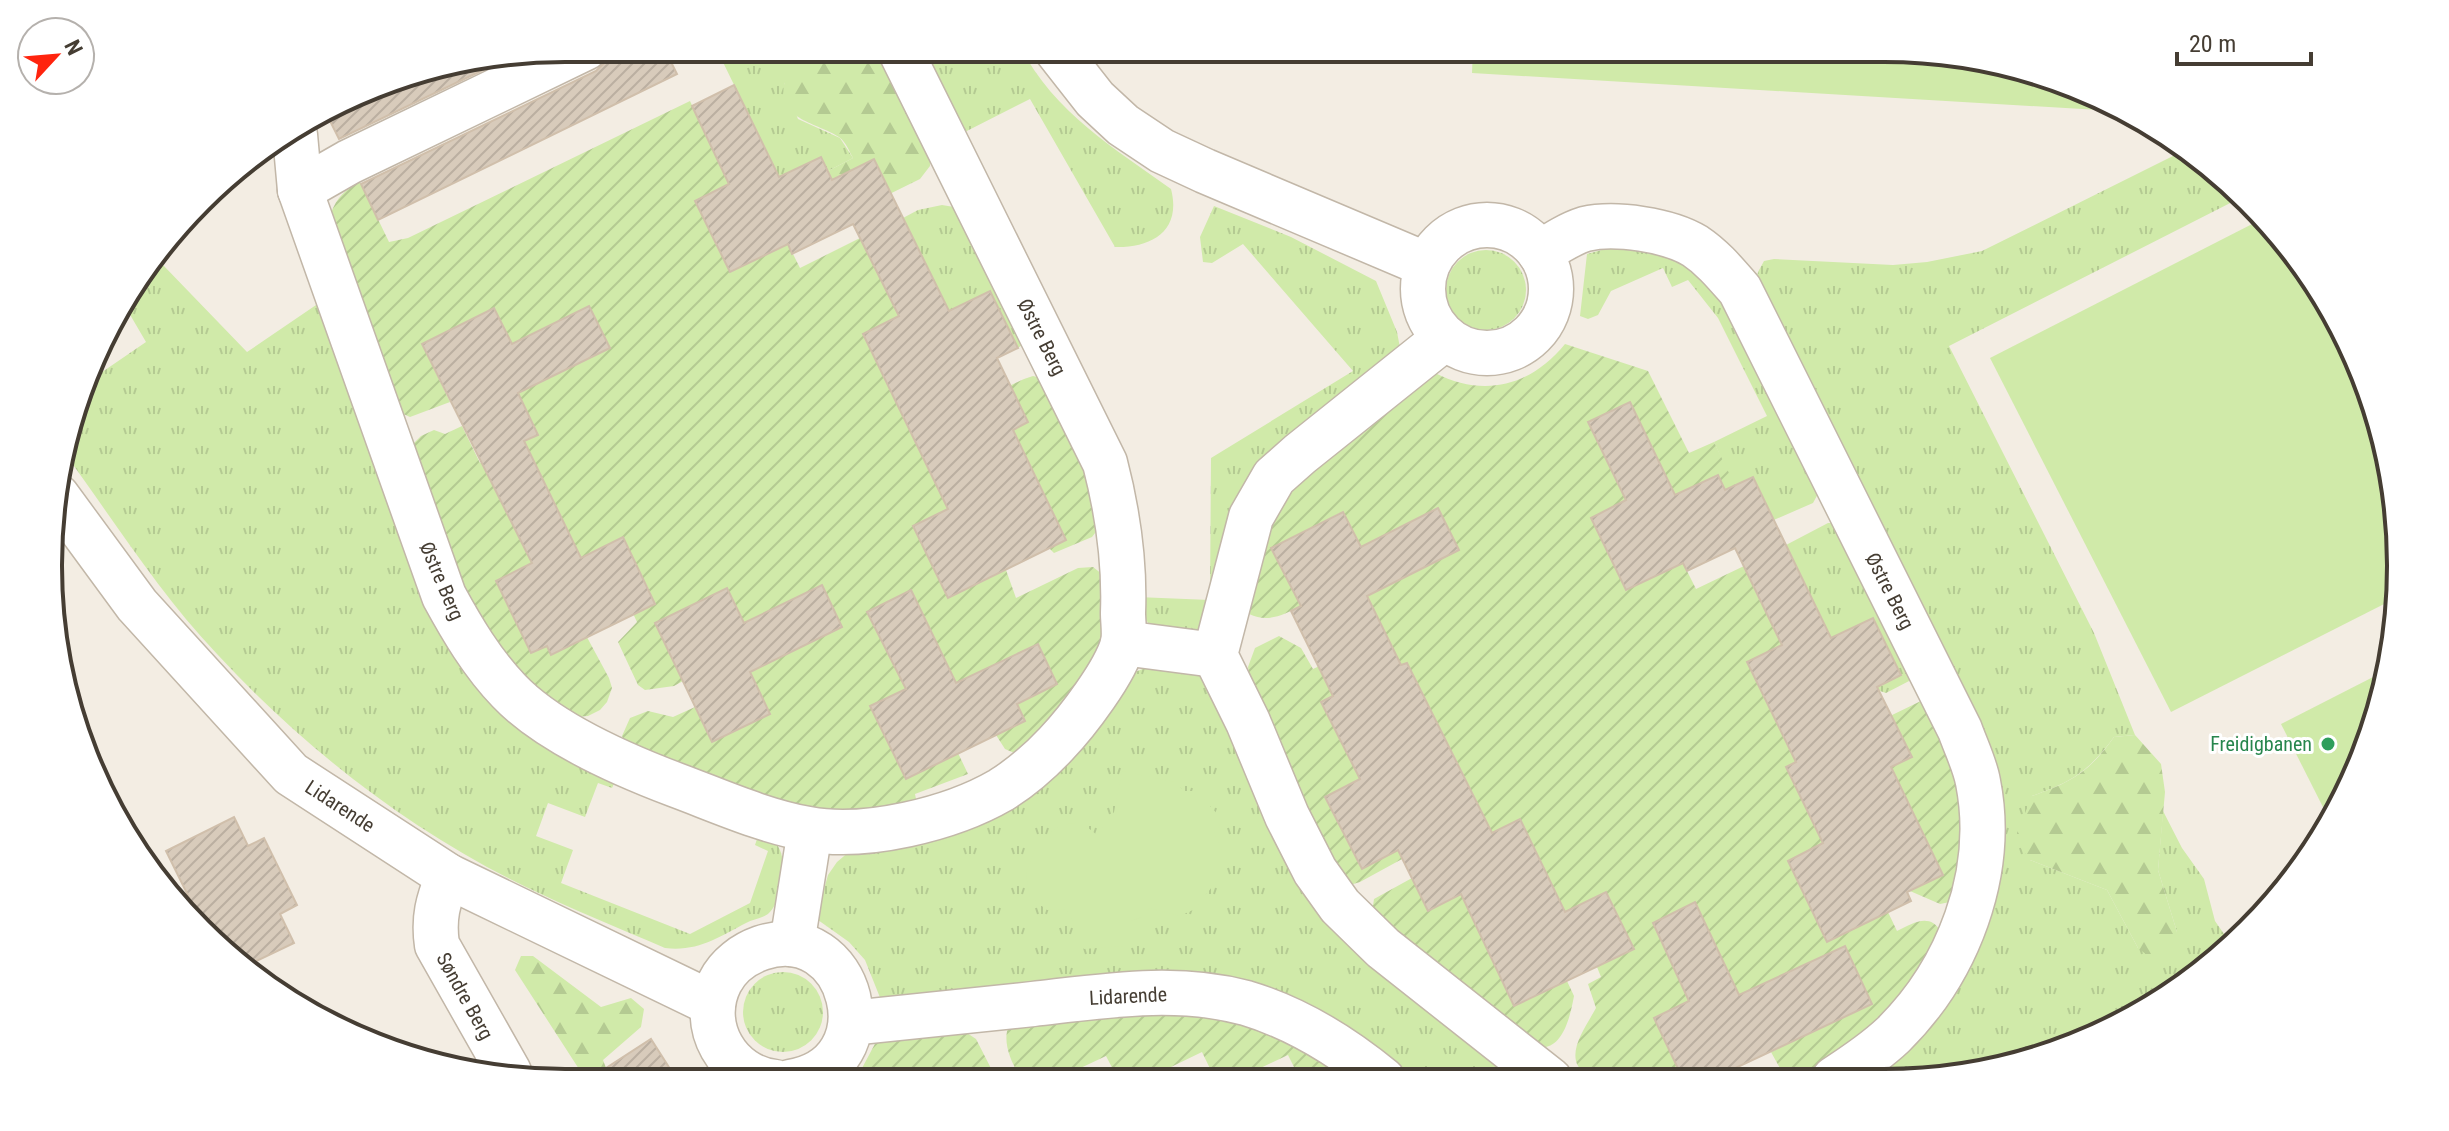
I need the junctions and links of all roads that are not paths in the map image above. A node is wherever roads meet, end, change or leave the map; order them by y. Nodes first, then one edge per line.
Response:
1 (555, 62) edge
2 (906, 62) edge
3 (1066, 62) edge
4 (296, 141) edge
5 (300, 190) junction
6 (1540, 253) junction
7 (1427, 265) junction
8 (1445, 338) junction
9 (65, 507) edge
10 (1123, 643) junction
11 (1215, 655) junction
12 (810, 830) junction
13 (448, 876) junction
14 (792, 944) junction
15 (713, 1004) junction
16 (851, 1023) junction
17 (502, 1065) edge
18 (740, 1069) edge
19 (824, 1069) edge
20 (1368, 1069) edge
21 (1536, 1069) edge
22 (1849, 1069) edge

1 - 5 street
2 - 10 street, Østre Berg
3 - 7 street
4 - 5 street, Østre Berg
5 - 12 street, Østre Berg
6 - 7 street
6 - 8 street
6 - 22 street, Østre Berg
7 - 8 street
8 - 11 street
9 - 13 street, Lidarende
10 - 11 street
10 - 12 street, Østre Berg
11 - 21 street
12 - 14 street
13 - 15 street, Lidarende
13 - 17 street, Søndre Berg
14 - 15 street
14 - 16 street
15 - 18 street
16 - 19 street
16 - 20 street, Lidarende

